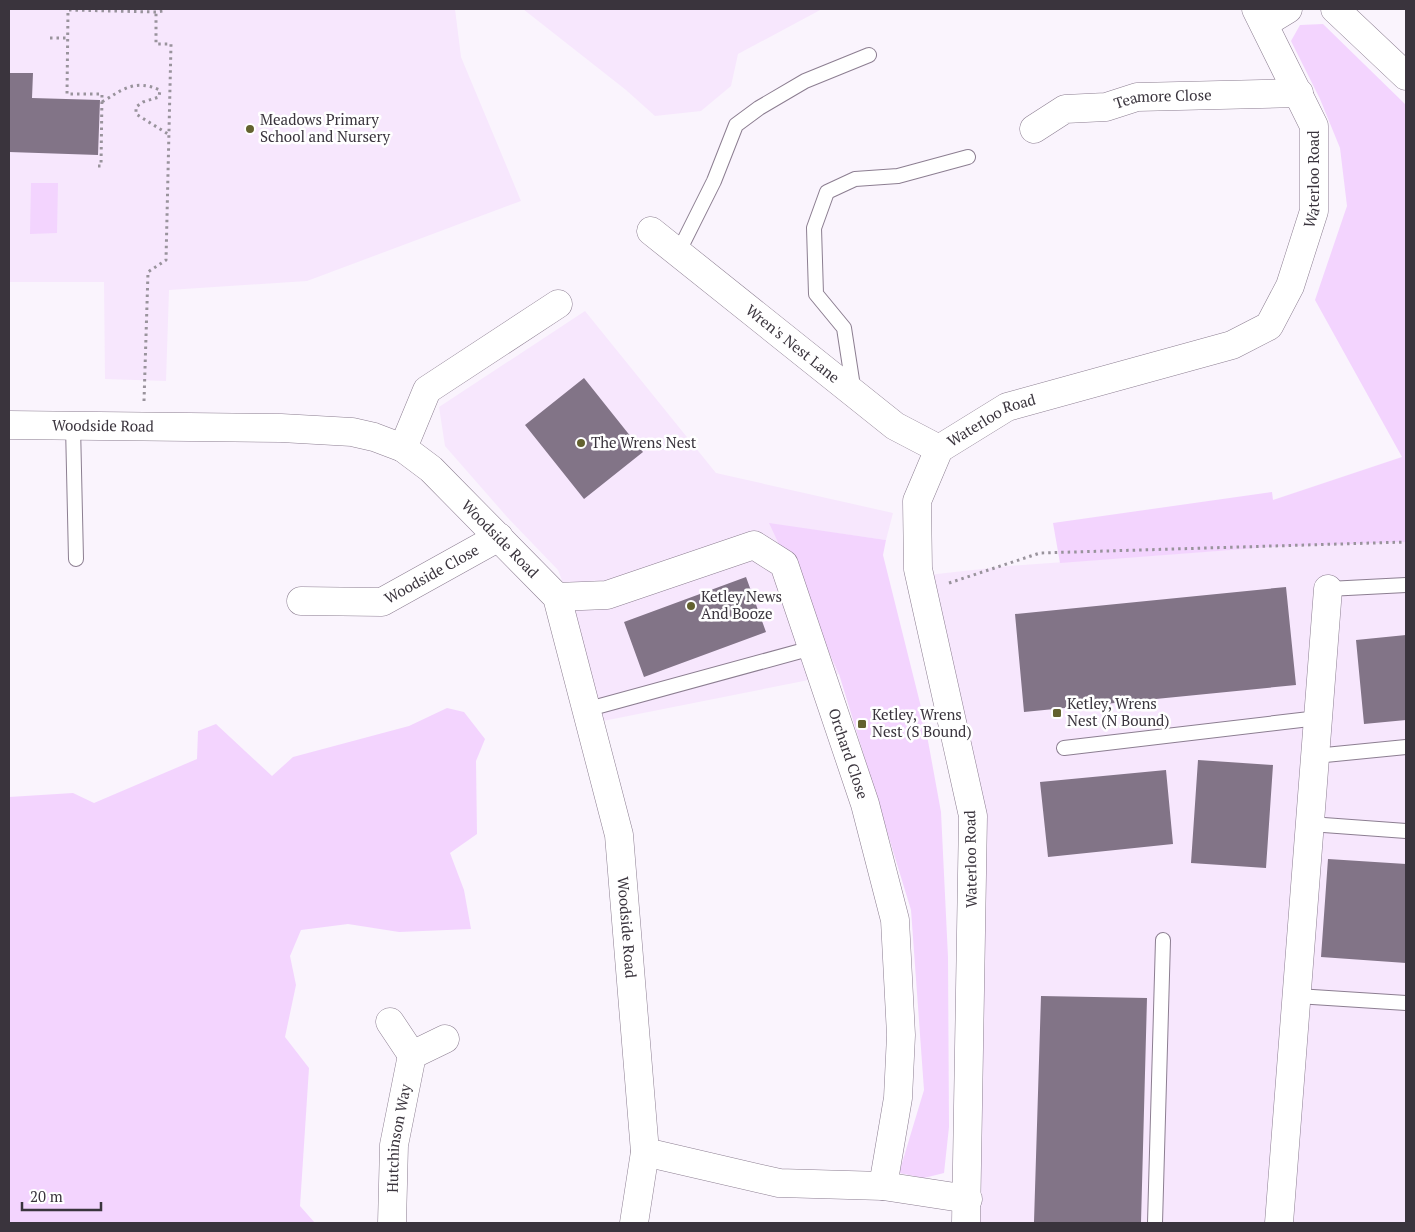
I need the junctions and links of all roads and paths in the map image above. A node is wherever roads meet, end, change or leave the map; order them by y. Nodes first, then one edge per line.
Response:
1 (163, 9) edge
2 (1288, 9) edge
3 (156, 12) junction
4 (1349, 15) edge
5 (1261, 16) edge
6 (50, 38) dead end
7 (68, 38) junction
8 (869, 55) dead end
9 (1406, 76) edge
10 (1299, 93) junction
11 (102, 102) junction
12 (1034, 129) dead end
13 (169, 134) junction
14 (968, 157) dead end
15 (98, 166) dead end
16 (651, 232) dead end
17 (678, 253) junction
18 (558, 304) dead end
19 (854, 393) junction
20 (9, 425) edge
21 (73, 426) junction
22 (143, 426) junction
23 (403, 448) junction
24 (939, 449) junction
25 (499, 537) junction
26 (1406, 542) edge
27 (76, 559) dead end
28 (1406, 585) edge
29 (1328, 589) joint
30 (923, 591) junction
31 (557, 597) junction
32 (301, 601) dead end
33 (812, 648) junction
34 (586, 710) junction
35 (1318, 718) junction
36 (1406, 747) edge
37 (1064, 748) dead end
38 (1315, 756) junction
39 (1310, 824) junction
40 (1406, 831) edge
41 (1163, 940) dead end
42 (1296, 996) junction
43 (1406, 1003) edge
44 (390, 1022) dead end
45 (446, 1039) dead end
46 (412, 1055) junction
47 (645, 1152) junction
48 (883, 1186) junction
49 (967, 1211) edge
50 (392, 1223) edge
51 (634, 1223) edge
52 (1155, 1223) edge
53 (1279, 1223) edge

1 - 3 path
2 - 5 street
3 - 7 path
3 - 13 path
4 - 9 street
5 - 10 street, Waterloo Road
6 - 7 path
7 - 11 path
8 - 17 lane
10 - 12 street, Teamore Close
10 - 24 street, Waterloo Road
11 - 13 path
11 - 15 path
13 - 22 path
14 - 19 lane
16 - 17 street, Wren's Nest Lane
17 - 19 street, Wren's Nest Lane
18 - 23 street
19 - 24 street, Wren's Nest Lane
20 - 21 street, Woodside Road
21 - 22 street, Woodside Road
21 - 27 lane
22 - 23 street, Woodside Road
23 - 25 street, Woodside Road
24 - 30 street, Waterloo Road
25 - 31 street, Woodside Road
25 - 32 street, Woodside Close
26 - 30 path
28 - 29 lane
29 - 35 street
30 - 49 street, Waterloo Road
31 - 33 street, Orchard Close
31 - 34 street, Woodside Road
33 - 34 lane
33 - 48 street, Orchard Close
34 - 47 street, Woodside Road
35 - 37 lane
35 - 38 street
36 - 38 lane
38 - 39 street
39 - 40 lane
39 - 42 street
41 - 52 lane
42 - 43 lane
42 - 53 street
44 - 46 street
45 - 46 street
46 - 50 street, Hutchinson Way
47 - 48 street
47 - 51 street, Woodside Road
48 - 49 street

